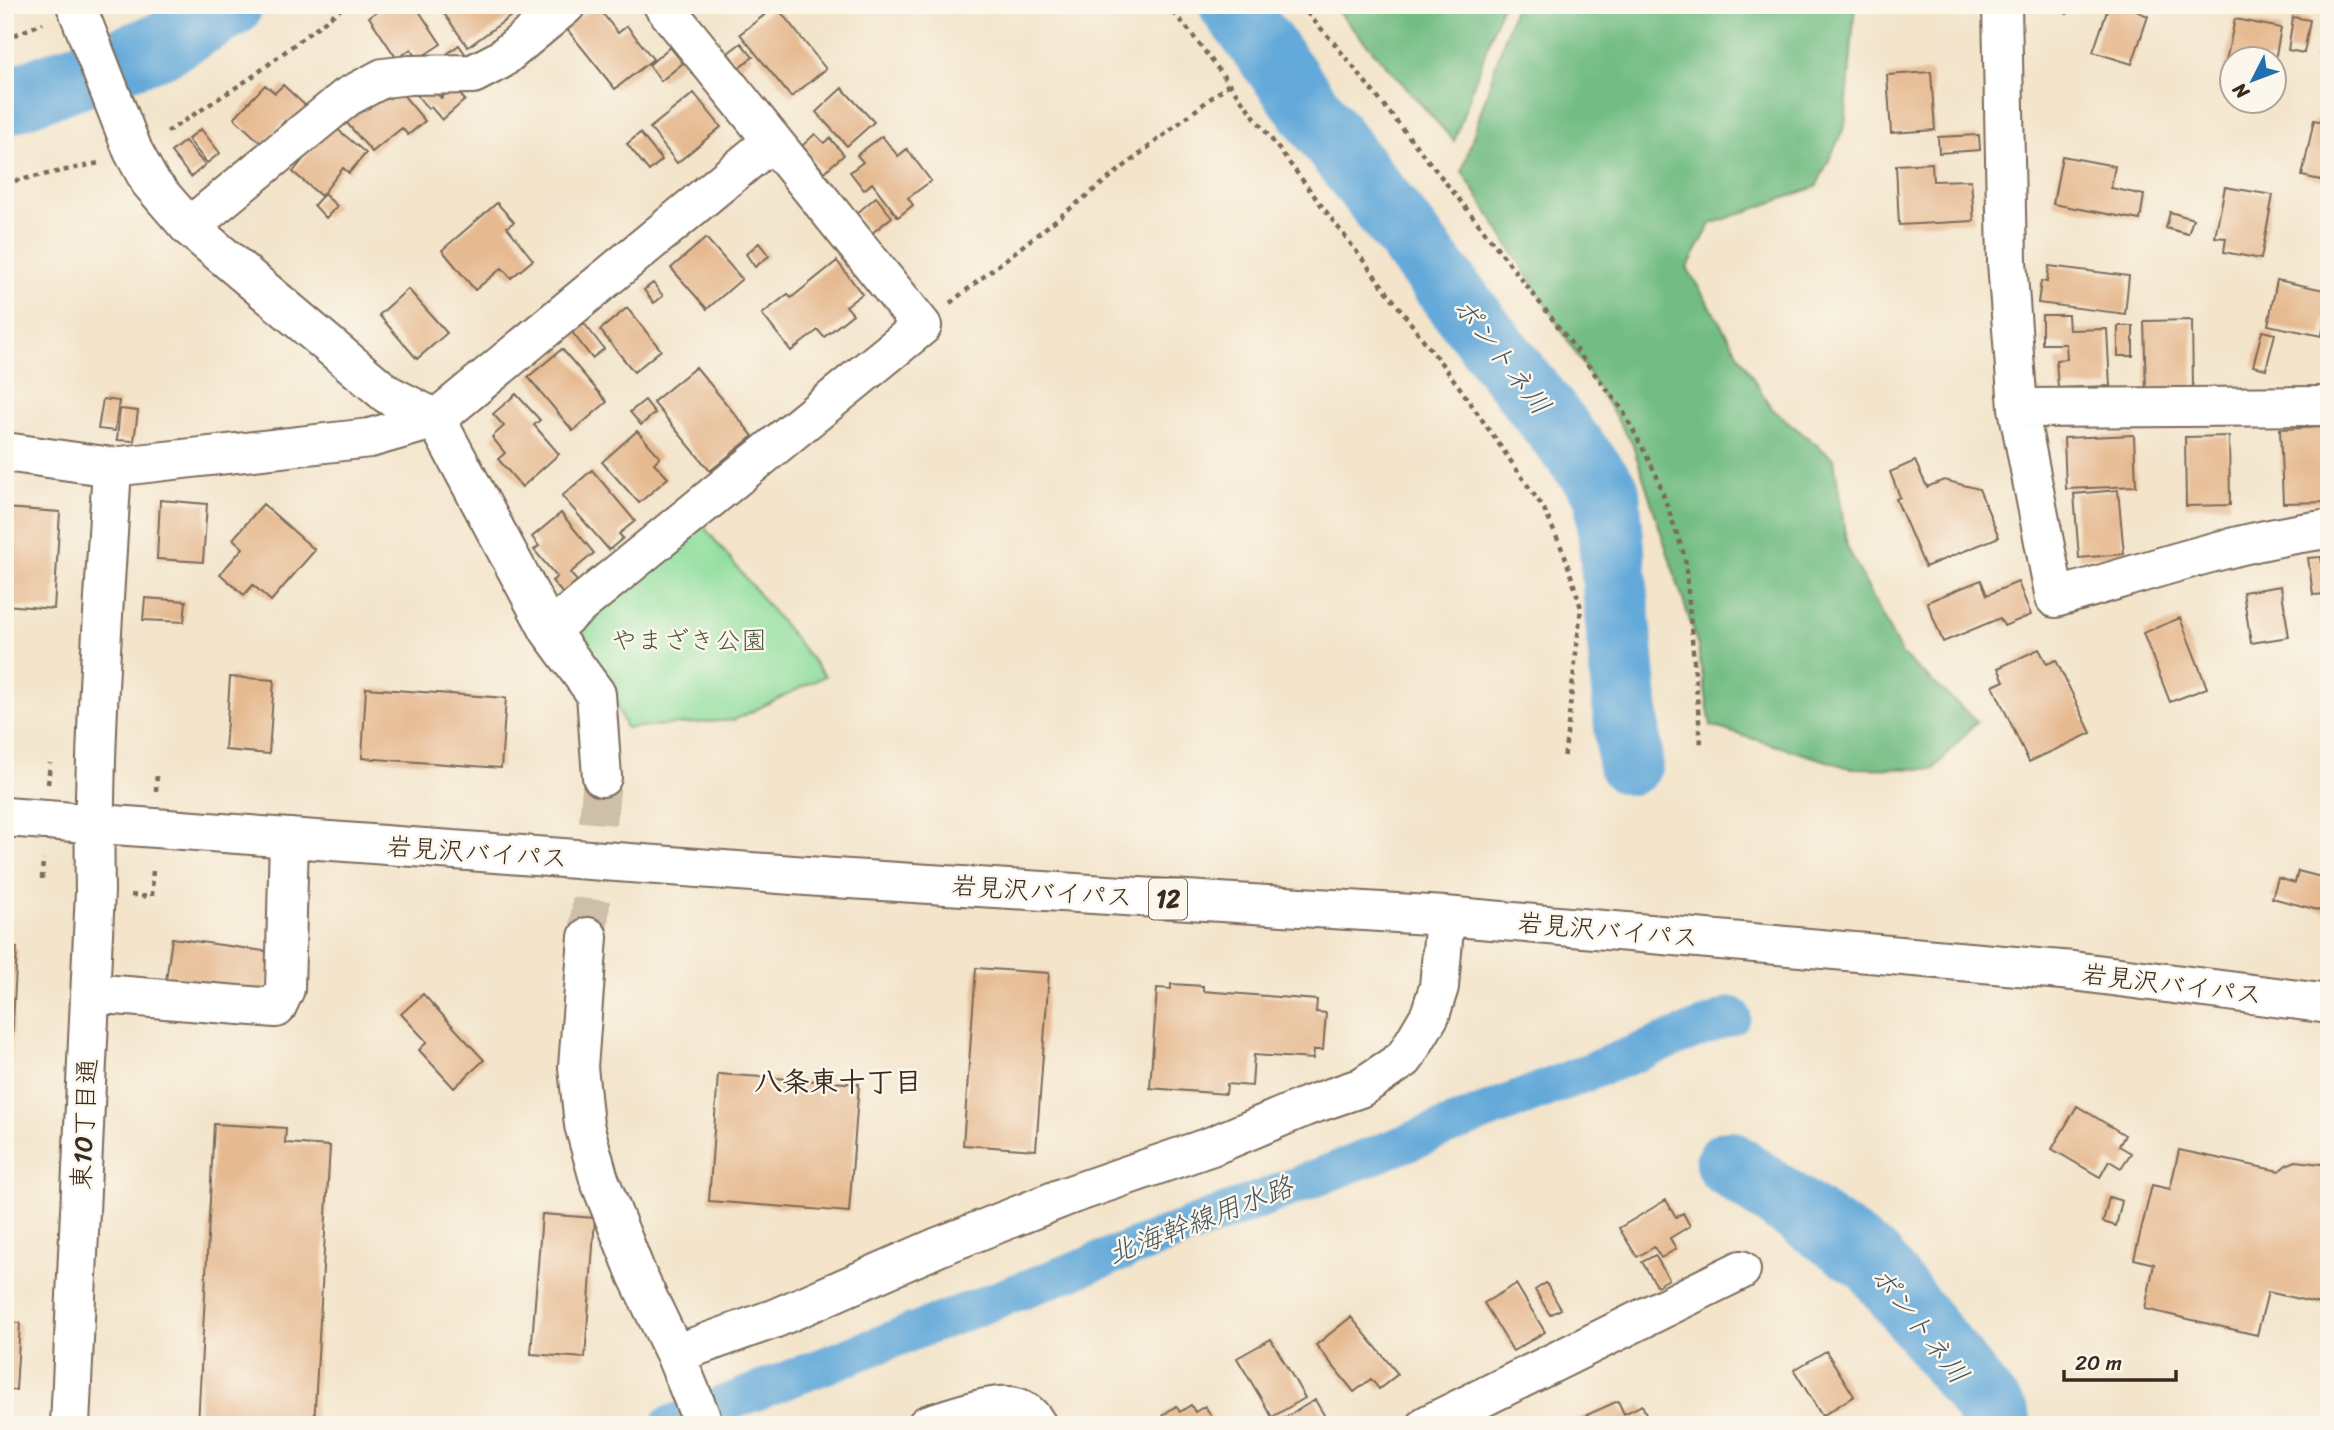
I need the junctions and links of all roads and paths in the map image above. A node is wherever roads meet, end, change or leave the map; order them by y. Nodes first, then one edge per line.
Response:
1 (346, 5) edge
2 (566, 5) edge
3 (663, 5) edge
4 (1166, 5) edge
5 (1300, 5) edge
6 (2002, 5) edge
7 (80, 16) edge
8 (1229, 84) junction
9 (128, 139) junction
10 (771, 142) junction
11 (5, 183) edge
12 (189, 227) junction
13 (922, 326) junction
14 (2329, 406) edge
15 (2018, 408) junction
16 (436, 419) junction
17 (5, 452) edge
18 (112, 467) junction
19 (2329, 529) edge
20 (548, 630) junction
21 (1701, 744) dead end
22 (1564, 761) dead end
23 (602, 776) tunnel mouth
24 (5, 817) edge
25 (93, 823) junction
26 (289, 838) junction
27 (1445, 916) junction
28 (588, 937) tunnel mouth
29 (90, 993) junction
30 (2329, 1004) edge
31 (1741, 1270) dead end
32 (680, 1368) junction
33 (70, 1425) edge
34 (704, 1425) edge
35 (927, 1425) edge
36 (1037, 1425) edge
37 (1427, 1425) edge

1 - 9 path
2 - 12 main road
3 - 10 main road
4 - 8 path
5 - 21 path
6 - 15 main road
7 - 9 main road
8 - 13 path
8 - 22 path
9 - 11 path
9 - 12 main road
10 - 13 main road
10 - 16 main road
12 - 16 main road
13 - 20 main road
14 - 15 main road
15 - 19 main road
16 - 18 main road
16 - 20 main road
17 - 18 main road
18 - 25 main road, 東10丁目通
20 - 23 main road
24 - 25 main road, 岩見沢バイパス / 12
25 - 26 main road, 岩見沢バイパス / 12
25 - 29 main road, 東10丁目通
26 - 27 main road, 岩見沢バイパス / 12
26 - 29 main road
27 - 30 main road, 岩見沢バイパス / 12
27 - 32 main road
28 - 32 main road
29 - 33 main road, 東10丁目通
31 - 37 main road
32 - 34 main road
35 - 36 main road

